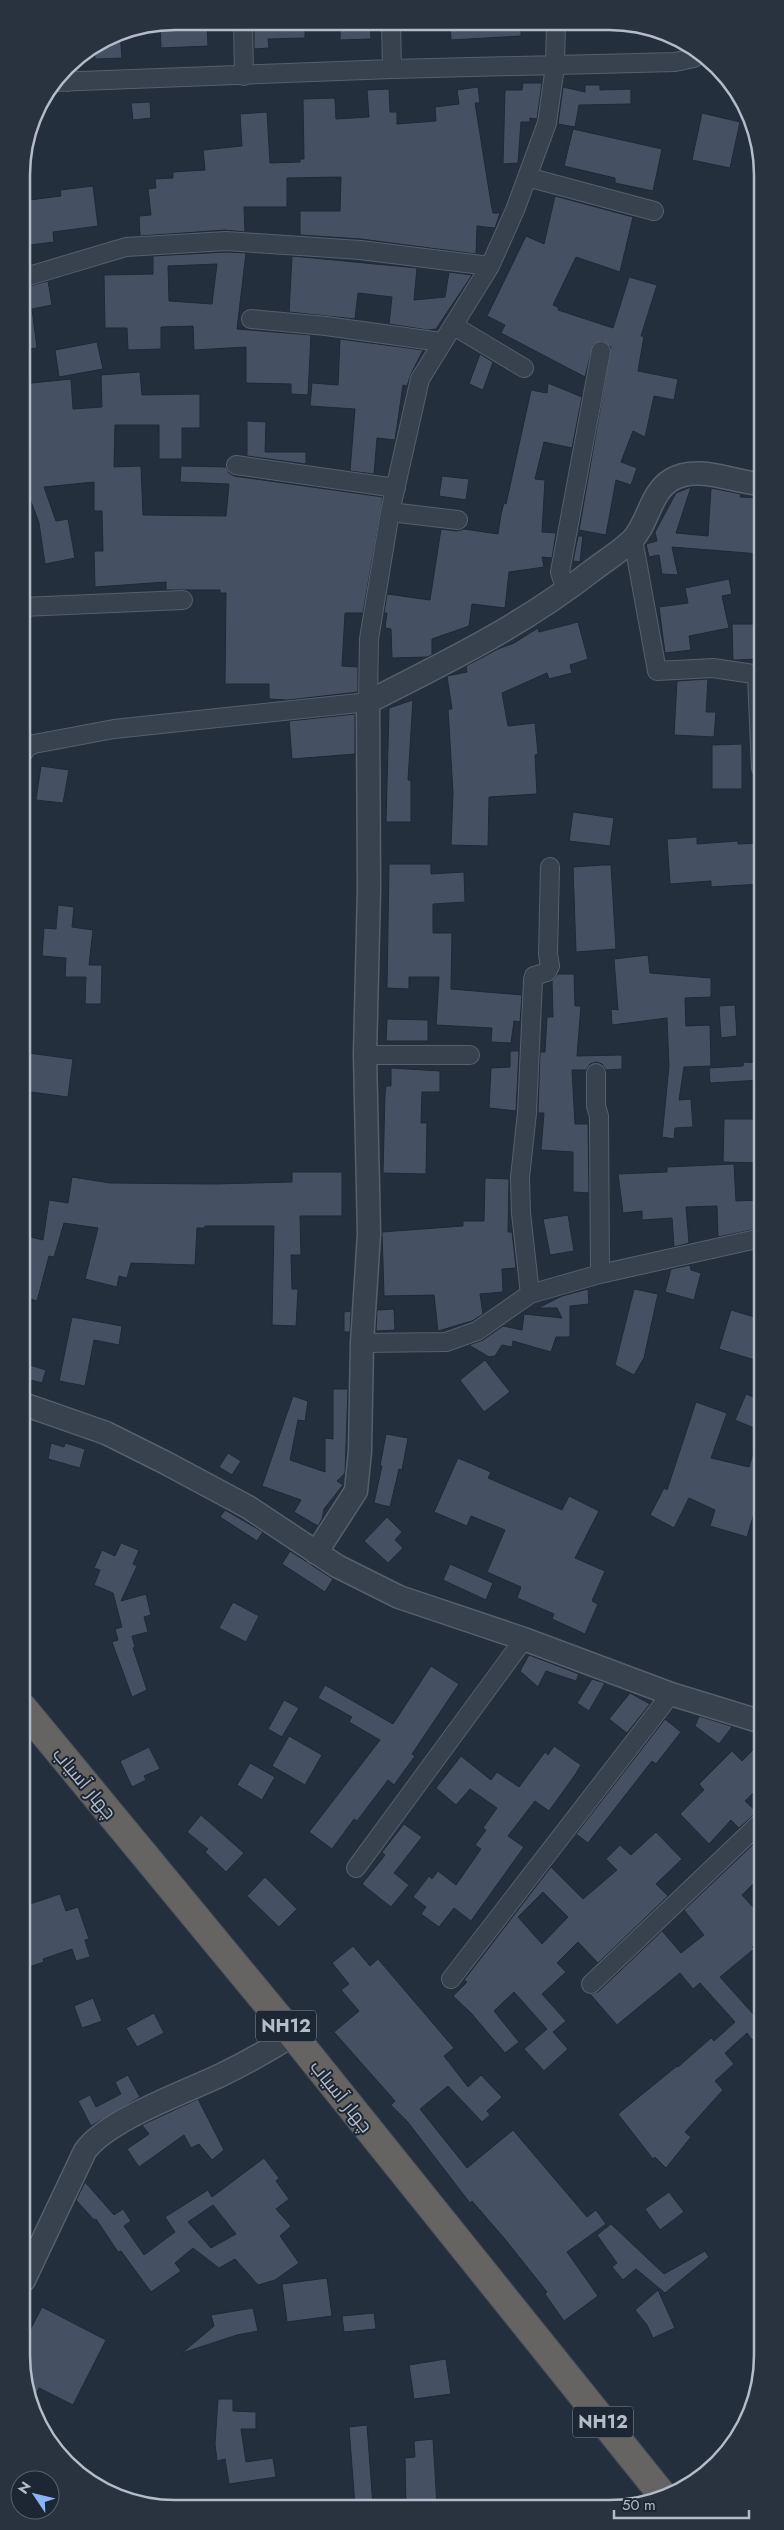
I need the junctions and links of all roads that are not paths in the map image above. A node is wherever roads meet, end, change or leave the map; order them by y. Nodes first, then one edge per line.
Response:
1 (243, 30) edge
2 (390, 30) edge
3 (556, 30) edge
4 (694, 58) edge
5 (554, 66) junction
6 (392, 69) junction
7 (244, 76) junction
8 (68, 77) edge
9 (527, 177) junction
10 (654, 211) dead end
11 (490, 266) junction
12 (30, 276) edge
13 (250, 319) dead end
14 (454, 326) junction
15 (441, 342) junction
16 (601, 351) dead end
17 (524, 368) dead end
18 (236, 465) dead end
19 (754, 483) edge
20 (396, 488) junction
21 (390, 512) junction
22 (458, 520) dead end
23 (634, 539) junction
24 (566, 592) junction
25 (183, 600) dead end
26 (30, 608) edge
27 (754, 674) edge
28 (368, 702) junction
29 (30, 746) edge
30 (550, 868) dead end
31 (365, 1054) junction
32 (470, 1055) dead end
33 (596, 1073) dead end
34 (754, 1240) edge
35 (600, 1274) junction
36 (530, 1294) junction
37 (362, 1343) junction
38 (30, 1406) edge
39 (316, 1553) junction
40 (524, 1640) junction
41 (672, 1694) junction
42 (30, 1716) edge
43 (754, 1720) edge
44 (754, 1829) edge
45 (356, 1868) dead end
46 (451, 1979) dead end
47 (591, 1984) dead end
48 (293, 2035) junction
49 (30, 2267) edge
50 (659, 2491) edge

1 - 7 street
2 - 6 street
3 - 5 street
4 - 5 street
5 - 6 street
5 - 9 street
6 - 7 street
7 - 8 street
9 - 10 street
9 - 11 street
11 - 12 street
11 - 14 street
13 - 15 street
14 - 15 street
14 - 17 street
15 - 20 street
16 - 24 street
18 - 20 street
19 - 23 street
20 - 21 street
21 - 22 street
21 - 28 street
23 - 24 street
23 - 27 street
24 - 28 street
25 - 26 street
28 - 29 street
28 - 31 street
30 - 36 street
31 - 32 street
31 - 37 street
33 - 35 street
34 - 35 street
35 - 36 street
36 - 37 street
37 - 39 street
38 - 39 street
39 - 40 street
40 - 41 street
40 - 45 street
41 - 43 street
41 - 46 street
42 - 48 highway, چهار آسیاب / NH12
44 - 47 street
48 - 49 street
48 - 50 highway, چهار آسیاب / NH12

